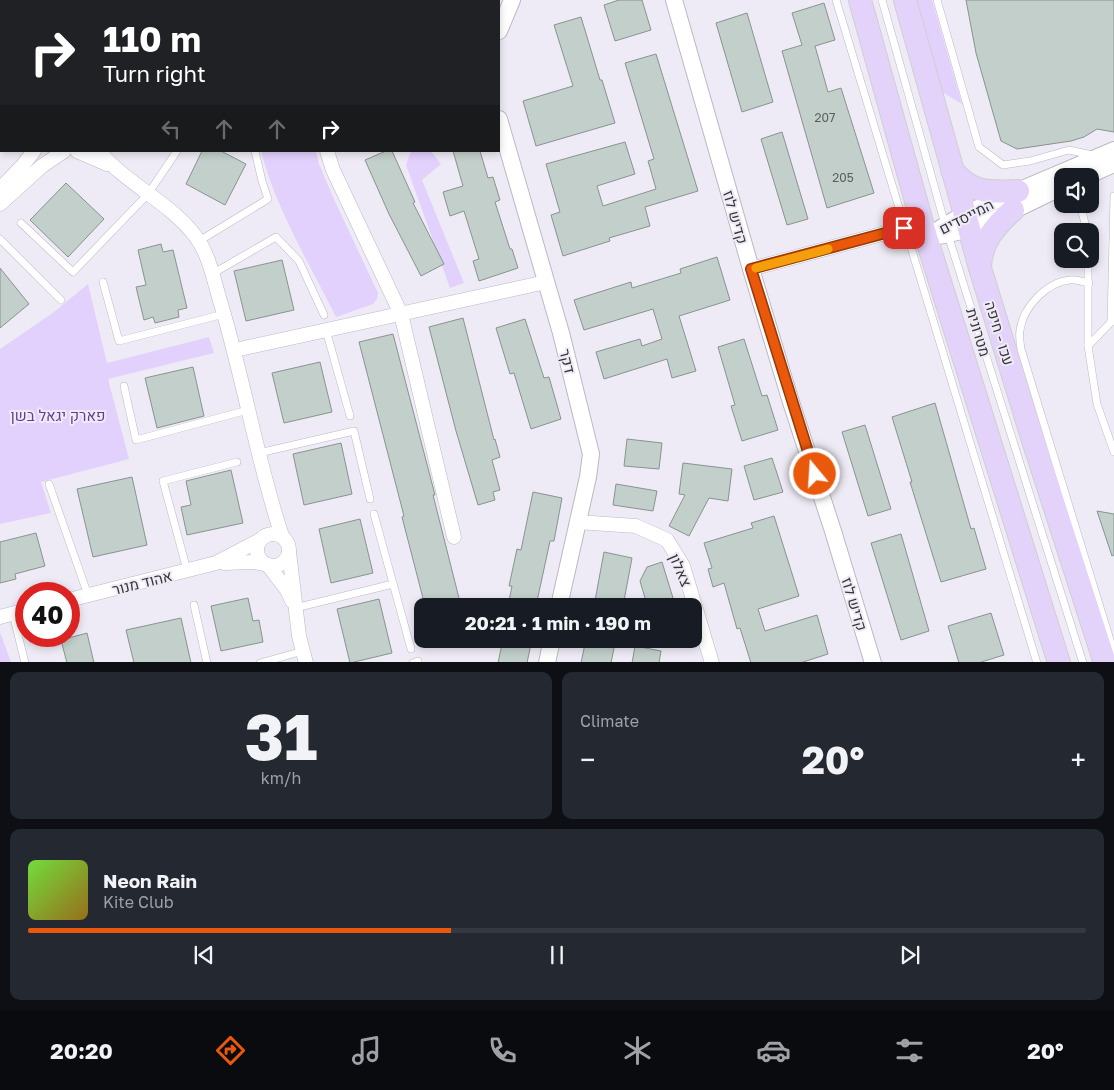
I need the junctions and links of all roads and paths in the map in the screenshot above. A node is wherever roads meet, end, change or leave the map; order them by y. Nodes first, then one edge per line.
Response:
1 (512, 0) edge
2 (674, 0) edge
3 (836, 0) edge
4 (860, 0) edge
5 (882, 0) edge
6 (905, 0) edge
7 (937, 0) edge
8 (500, 29) edge
9 (500, 122) edge
10 (33, 152) edge
11 (63, 152) edge
12 (80, 152) edge
13 (101, 152) edge
14 (176, 152) edge
15 (256, 152) edge
16 (327, 152) edge
17 (1109, 157) edge
18 (1083, 168) edge
19 (1096, 168) edge
20 (118, 170) junction
21 (952, 170) junction
22 (1054, 182) edge
23 (0, 189) edge
24 (1054, 189) edge
25 (148, 194) junction
26 (1114, 196) edge
27 (1015, 201) junction
28 (0, 204) edge
29 (21, 223) dead end
30 (957, 225) junction
31 (904, 228) junction
32 (926, 237) junction
33 (0, 239) edge
34 (199, 241) junction
35 (914, 260) junction
36 (980, 268) junction
37 (1088, 268) edge
38 (751, 269) junction
39 (212, 274) junction
40 (926, 275) dead end
41 (103, 282) dead end
42 (546, 282) junction
43 (1089, 283) junction
44 (61, 300) dead end
45 (224, 314) junction
46 (401, 314) junction
47 (324, 315) dead end
48 (1113, 321) edge
49 (326, 329) junction
50 (1088, 346) junction
51 (234, 350) junction
52 (124, 386) dead end
53 (248, 410) junction
54 (350, 416) dead end
55 (1031, 434) junction
56 (1052, 450) junction
57 (1114, 452) edge
58 (258, 453) junction
59 (237, 462) dead end
60 (49, 484) dead end
61 (266, 486) junction
62 (370, 499) dead end
63 (374, 514) dead end
64 (577, 522) junction
65 (282, 536) junction
66 (454, 537) dead end
67 (262, 538) junction
68 (289, 552) junction
69 (216, 563) junction
70 (266, 564) junction
71 (187, 570) junction
72 (393, 584) junction
73 (88, 595) junction
74 (80, 597) edge
75 (560, 598) edge
76 (194, 605) dead end
77 (295, 608) junction
78 (13, 614) edge
79 (550, 648) edge
80 (411, 649) dead end
81 (1114, 653) edge
82 (304, 657) edge
83 (25, 662) edge
84 (206, 662) edge
85 (260, 662) edge
86 (413, 662) edge
87 (418, 662) edge
88 (547, 662) edge
89 (712, 662) edge
90 (873, 662) edge
91 (1037, 662) edge
92 (1059, 662) edge
93 (1083, 662) edge
94 (1105, 662) edge

1 - 8 street
2 - 38 street, קדיש לוז
3 - 31 lane
4 - 32 highway
5 - 30 lane, מטרונית
6 - 21 highway, עכו - חיפה
7 - 17 lane
9 - 42 street, דקר
10 - 23 street
11 - 28 street
12 - 20 street
13 - 20 street
14 - 25 lane
15 - 34 lane
16 - 46 street
17 - 18 street, המייסדים
17 - 19 street
20 - 25 street
21 - 27 highway
21 - 30 highway, עכו - חיפה
22 - 27 street, המייסדים
24 - 27 street, המייסדים
25 - 29 lane
25 - 34 street
26 - 48 lane
27 - 30 street, המייסדים
27 - 36 highway
30 - 32 street, המייסדים
30 - 36 highway, עכו - חיפה
30 - 93 lane, מטרונית
31 - 35 lane
31 - 38 street
32 - 92 highway
33 - 44 lane
34 - 39 street
35 - 40 lane
35 - 91 lane
36 - 55 highway, עכו - חיפה
37 - 43 lane
38 - 90 street, קדיש לוז
39 - 45 street
39 - 47 lane
41 - 45 lane
42 - 46 street
42 - 64 street, דקר
43 - 50 lane
43 - 56 lane
45 - 51 street
46 - 49 street
46 - 66 street
48 - 50 lane
49 - 51 street
49 - 54 lane
50 - 57 lane
51 - 53 street
52 - 53 lane
53 - 58 street
55 - 56 lane
55 - 94 highway, עכו - חיפה
56 - 81 lane
58 - 61 street
58 - 62 lane
59 - 71 lane
60 - 73 lane
61 - 65 street
61 - 67 street
63 - 72 lane
64 - 75 street, דקר
64 - 89 street, צאלון
65 - 67 street
65 - 68 street
67 - 69 street, אהוד מנור
67 - 70 street
68 - 70 street
68 - 77 street
69 - 70 street, אהוד מנור
69 - 71 street, אהוד מנור
70 - 77 street
71 - 73 street, אהוד מנור
72 - 77 lane
72 - 80 lane
73 - 74 street, אהוד מנור
76 - 84 lane
77 - 82 street
78 - 83 lane
79 - 88 street
82 - 85 lane
86 - 87 lane

